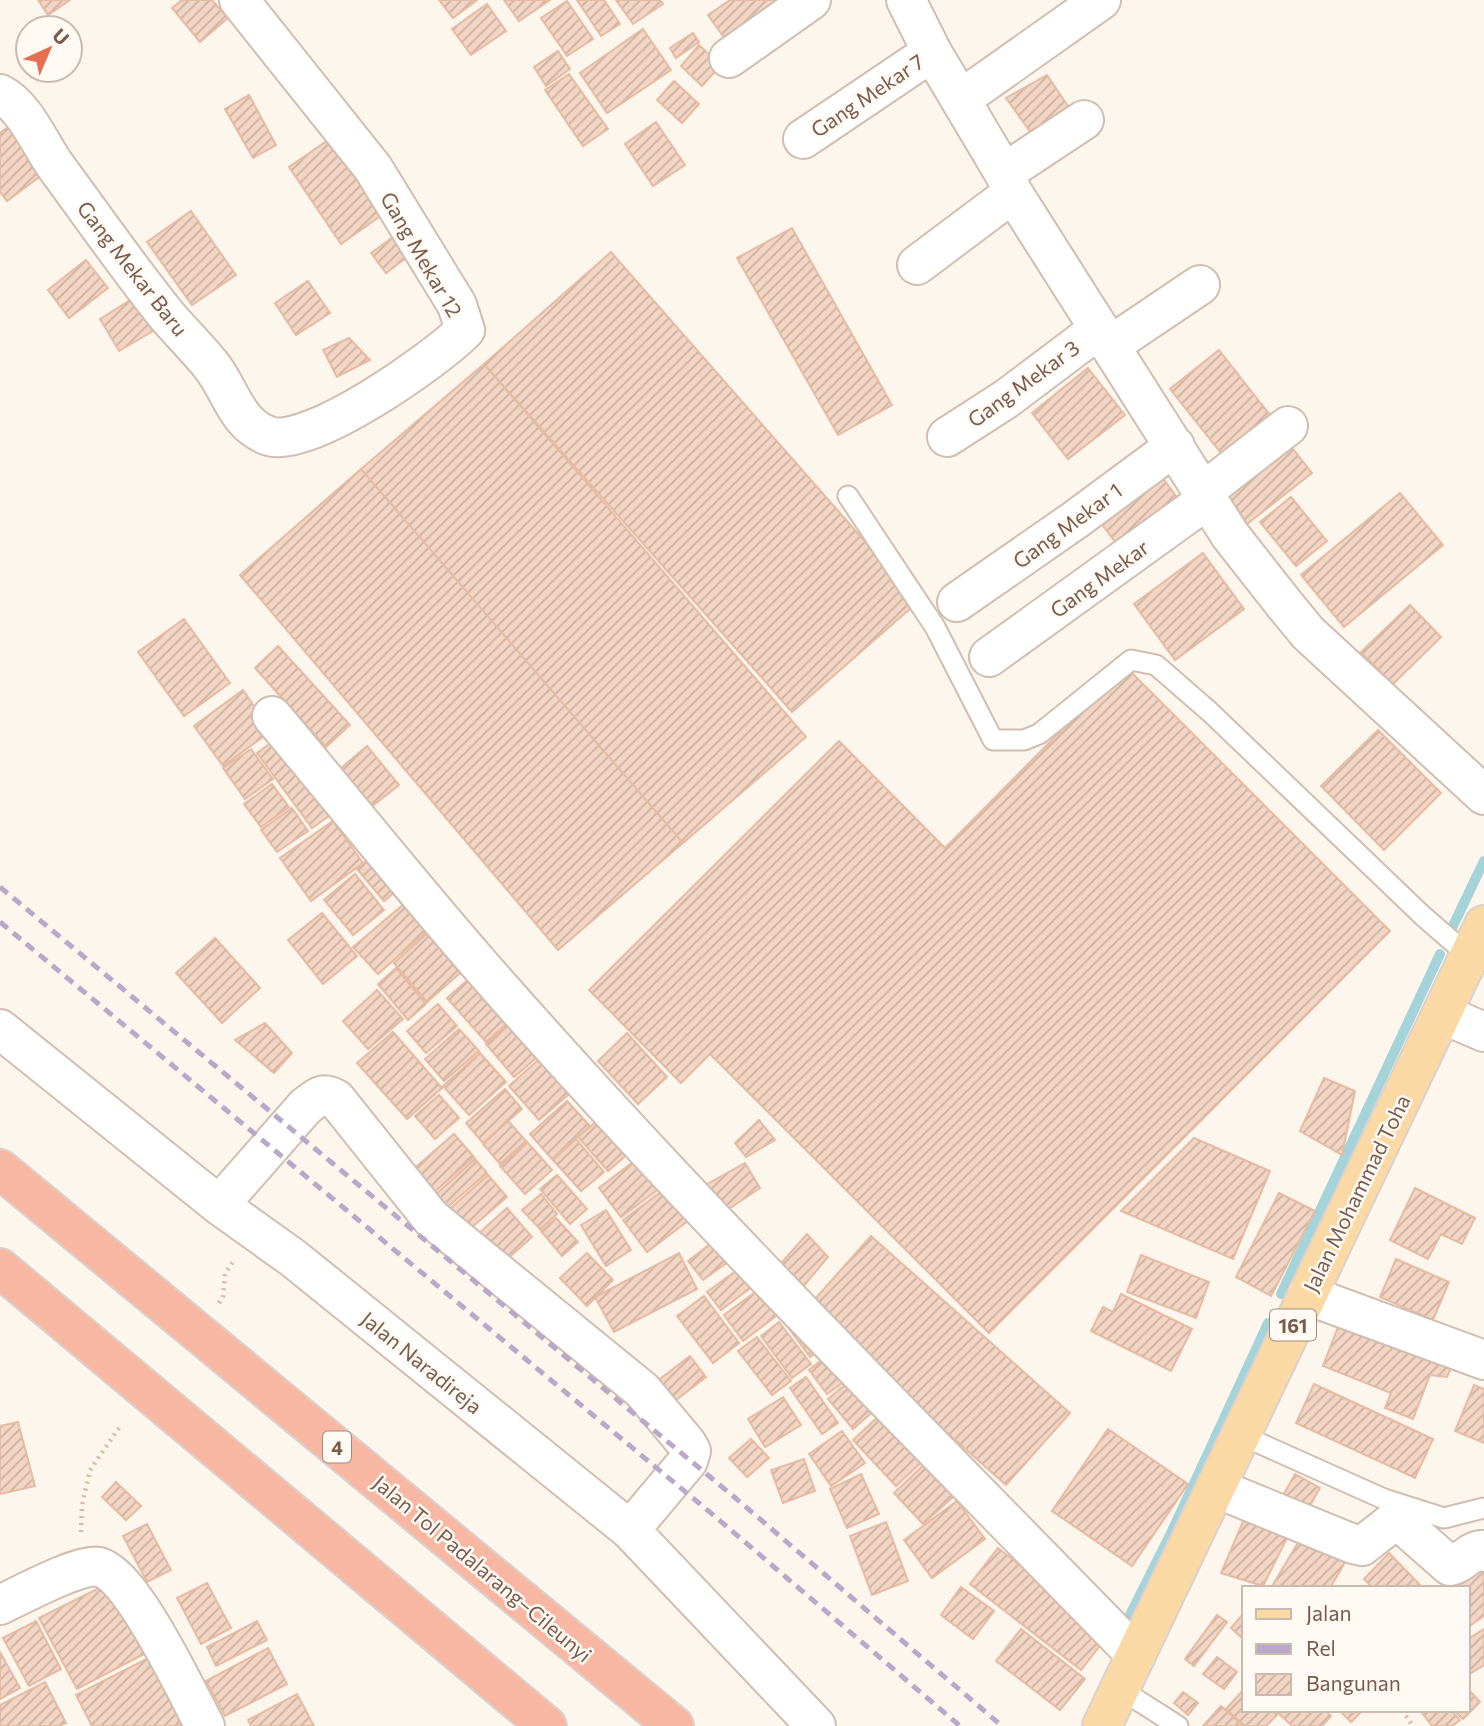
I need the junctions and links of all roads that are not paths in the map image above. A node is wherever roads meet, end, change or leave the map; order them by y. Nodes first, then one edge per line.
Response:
1 (239, 0) edge
2 (811, 0) edge
3 (907, 0) edge
4 (1101, 0) edge
5 (932, 52) junction
6 (729, 58) dead end
7 (0, 94) edge
8 (961, 99) junction
9 (1084, 120) dead end
10 (803, 139) dead end
11 (1009, 183) junction
12 (917, 265) dead end
13 (1200, 285) dead end
14 (1105, 337) junction
15 (1288, 426) dead end
16 (271, 437) joint
17 (947, 437) dead end
18 (1175, 446) junction
19 (848, 496) dead end
20 (1205, 496) junction
21 (1075, 520) junction
22 (1111, 570) junction
23 (957, 602) dead end
24 (989, 657) dead end
25 (272, 716) dead end
26 (1484, 795) edge
27 (1476, 940) edge
28 (1441, 1014) junction
29 (0, 1029) edge
30 (1484, 1032) edge
31 (0, 1169) edge
32 (219, 1205) junction
33 (0, 1268) edge
34 (1307, 1295) junction
35 (1484, 1360) edge
36 (1241, 1435) junction
37 (1216, 1488) junction
38 (1484, 1508) edge
39 (630, 1530) junction
40 (1484, 1552) edge
41 (0, 1605) edge
42 (1128, 1672) junction
43 (205, 1726) edge
44 (547, 1726) edge
45 (674, 1726) edge
46 (816, 1726) edge
47 (1102, 1726) edge
48 (1178, 1726) edge

1 - 16 street, Gang Mekar 12
2 - 6 street
3 - 5 street
4 - 8 street
5 - 8 street
5 - 10 street, Gang Mekar 7
7 - 16 street, Gang Mekar Baru
8 - 11 street
9 - 11 street
11 - 12 street
11 - 14 street
13 - 14 street, Gang Mekar 3
14 - 17 street, Gang Mekar 3
14 - 18 street
15 - 20 street, Gang Mekar
18 - 20 street
18 - 21 street, Gang Mekar 1
19 - 27 lane
20 - 22 street, Gang Mekar
20 - 26 street
21 - 22 street
21 - 23 street, Gang Mekar 1
22 - 24 street, Gang Mekar
25 - 42 street
27 - 28 main road, Jalan Mohammad Toha / 161
28 - 30 street
28 - 34 main road, Jalan Mohammad Toha / 161
29 - 32 street, Jalan Naradireja
31 - 45 highway, Jalan Tol Padalarang–Cileunyi / 4
32 - 39 street, Jalan Naradireja
32 - 39 street
33 - 44 highway
34 - 35 street
34 - 36 main road, Jalan Mohammad Toha / 161
36 - 37 main road, Jalan Mohammad Toha / 161
36 - 38 lane
37 - 40 street
37 - 42 main road, Jalan Mohammad Toha / 161
39 - 46 street, Jalan Naradireja
41 - 43 street
42 - 47 main road, Jalan Mohammad Toha / 161
42 - 48 lane

